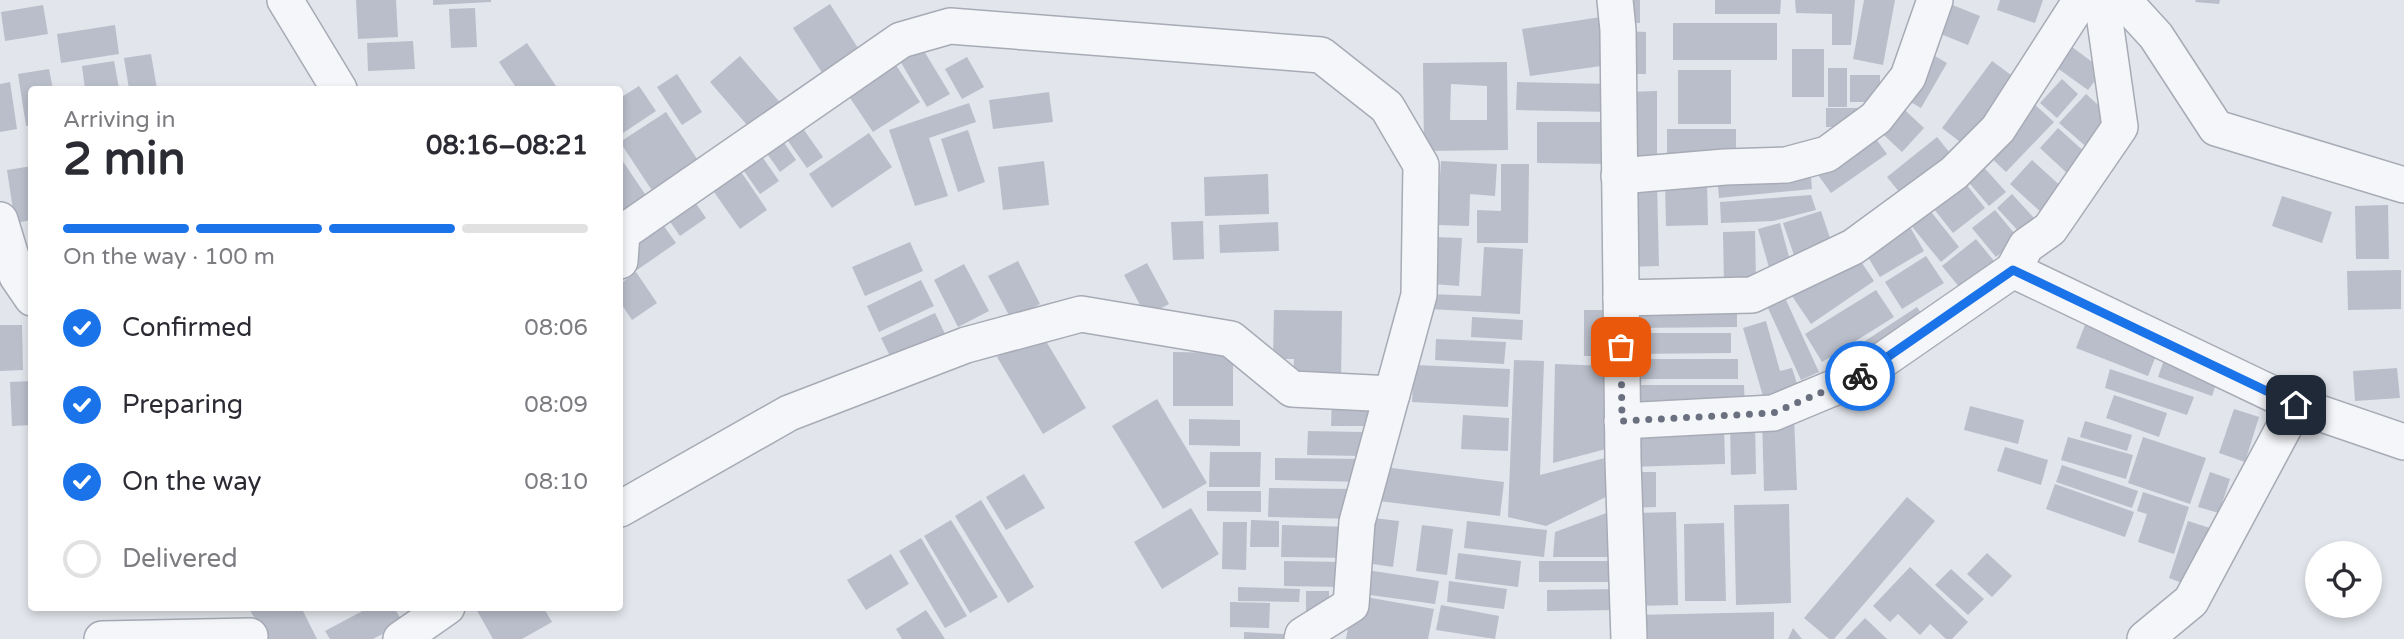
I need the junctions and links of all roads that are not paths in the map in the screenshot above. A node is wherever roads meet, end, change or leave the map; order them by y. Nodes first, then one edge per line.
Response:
1 (285, 0) edge
2 (1615, 0) edge
3 (1935, 0) edge
4 (2081, 0) edge
5 (2102, 0) edge
6 (2123, 0) edge
7 (337, 86) edge
8 (1619, 176) junction
9 (2404, 185) edge
10 (0, 220) edge
11 (623, 232) edge
12 (2013, 270) junction
13 (28, 292) edge
14 (1621, 298) junction
15 (1392, 394) junction
16 (2296, 405) junction
17 (1622, 421) junction
18 (2404, 442) edge
19 (623, 507) edge
20 (441, 611) edge
21 (246, 627) edge
22 (102, 639) edge
23 (401, 639) edge
24 (1302, 639) edge
25 (1629, 639) edge
26 (2145, 639) edge

1 - 7 street
2 - 8 street
3 - 8 street
4 - 14 street
5 - 12 street
6 - 9 street
8 - 14 street
10 - 13 street
11 - 15 street
12 - 16 street
12 - 17 street
14 - 17 street
15 - 19 street
15 - 24 street
16 - 18 street
16 - 26 street
17 - 25 street
20 - 23 street
21 - 22 street

